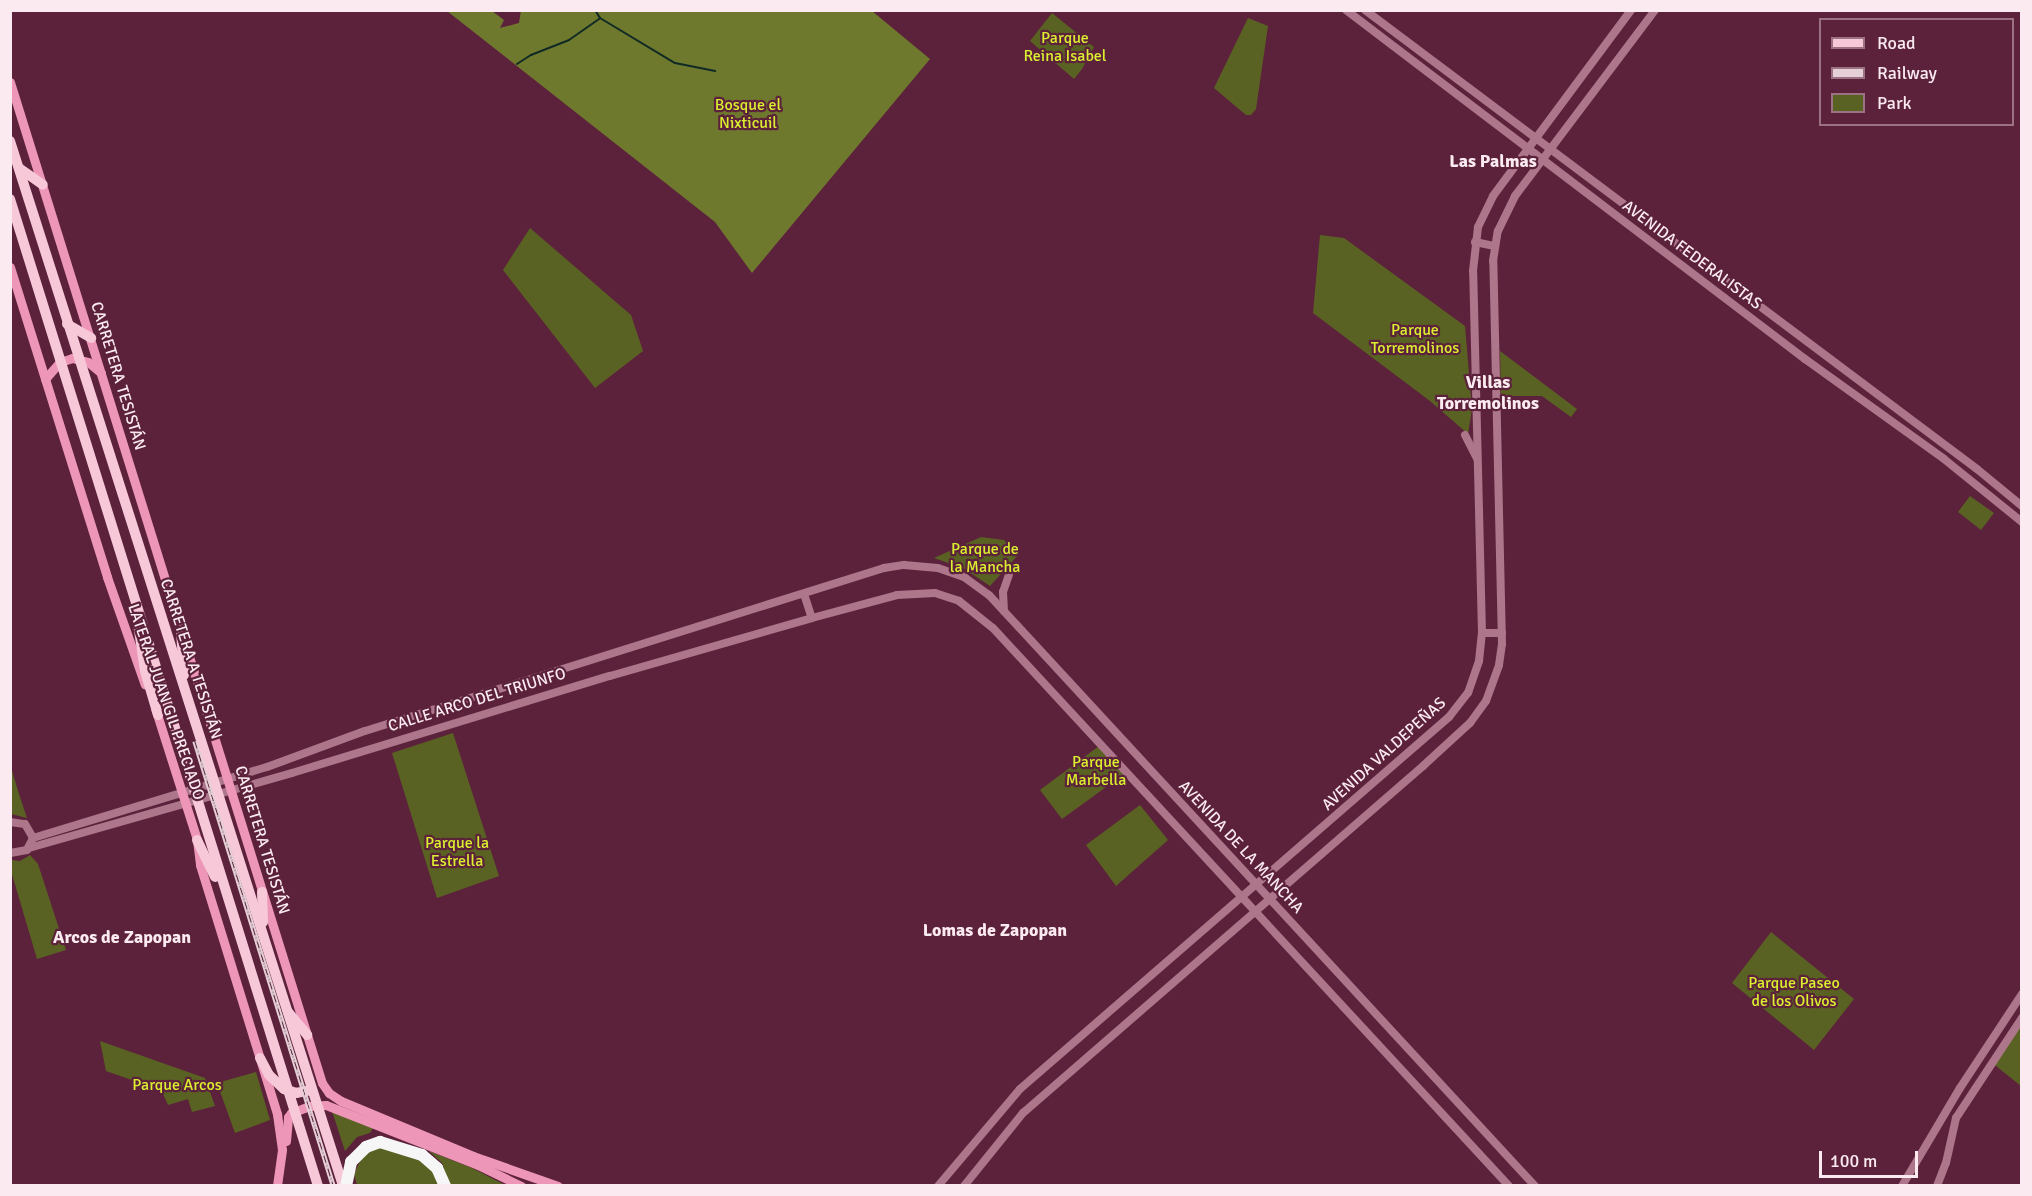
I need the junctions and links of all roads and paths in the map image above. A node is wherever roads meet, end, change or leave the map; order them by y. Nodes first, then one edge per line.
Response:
1 (1346, 10) edge
2 (1365, 10) edge
3 (1631, 10) edge
4 (1655, 10) edge
5 (10, 82) edge
6 (1535, 138) junction
7 (10, 141) edge
8 (1527, 148) junction
9 (1550, 149) junction
10 (1542, 160) junction
11 (19, 168) junction
12 (43, 185) junction
13 (10, 199) edge
14 (1475, 242) junction
15 (1494, 246) junction
16 (10, 267) edge
17 (67, 324) junction
18 (91, 338) junction
19 (1812, 348) junction
20 (78, 359) junction
21 (1804, 359) junction
22 (60, 362) junction
23 (100, 373) junction
24 (45, 379) junction
25 (1465, 435) dead end
26 (1479, 463) junction
27 (2022, 506) edge
28 (2022, 522) edge
29 (904, 565) joint
30 (1009, 575) dead end
31 (935, 593) joint
32 (804, 594) junction
33 (136, 601) junction
34 (1004, 611) junction
35 (812, 618) junction
36 (181, 631) junction
37 (1482, 633) junction
38 (1502, 633) junction
39 (190, 705) junction
40 (158, 715) junction
41 (228, 779) junction
42 (216, 782) junction
43 (231, 790) junction
44 (191, 794) junction
45 (220, 794) junction
46 (186, 803) junction
47 (10, 822) edge
48 (33, 838) junction
49 (197, 840) junction
50 (29, 848) junction
51 (10, 853) edge
52 (1257, 886) junction
53 (262, 892) junction
54 (1243, 898) junction
55 (1270, 900) junction
56 (1256, 912) junction
57 (234, 915) junction
58 (266, 946) junction
59 (2022, 994) edge
60 (286, 1009) junction
61 (2022, 1018) edge
62 (307, 1035) junction
63 (260, 1058) junction
64 (1960, 1088) junction
65 (311, 1090) junction
66 (290, 1093) junction
67 (1969, 1097) junction
68 (316, 1105) junction
69 (295, 1110) junction
70 (281, 1161) junction
71 (277, 1185) edge
72 (318, 1185) edge
73 (345, 1185) edge
74 (445, 1185) edge
75 (521, 1185) edge
76 (558, 1185) edge
77 (938, 1185) edge
78 (964, 1185) edge
79 (1509, 1185) edge
80 (1535, 1185) edge
81 (1902, 1185) edge
82 (1937, 1185) edge

1 - 8 street, AVENIDA FEDERALISTAS
2 - 6 street, AVENIDA FEDERALISTAS
3 - 6 street, AVENIDA VALDEPEÑAS
4 - 9 street, AVENIDA VALDEPEÑAS
5 - 12 main road, CARRETERA TESISTÁN
6 - 8 street, AVENIDA VALDEPEÑAS
6 - 9 street, AVENIDA FEDERALISTAS
7 - 11 main road, CARRETERA A TESISTÁN
8 - 10 street, AVENIDA FEDERALISTAS
8 - 14 street, AVENIDA VALDEPEÑAS
9 - 10 street, AVENIDA VALDEPEÑAS
9 - 19 street, AVENIDA FEDERALISTAS
10 - 15 street, AVENIDA VALDEPEÑAS
10 - 21 street, AVENIDA FEDERALISTAS
11 - 12 main road
11 - 17 main road, CARRETERA A TESISTÁN
12 - 18 main road, CARRETERA TESISTÁN
13 - 22 main road, CARRETERA A TESISTÁN
14 - 15 street
14 - 26 street, AVENIDA VALDEPEÑAS
15 - 38 street, AVENIDA VALDEPEÑAS
16 - 24 main road, LATERAL JUAN GIL PRECIADO
17 - 18 main road
17 - 20 main road, CARRETERA A TESISTÁN
18 - 23 main road, CARRETERA TESISTÁN
19 - 21 street
19 - 27 street, AVENIDA FEDERALISTAS
20 - 22 main road
20 - 23 main road
20 - 39 main road, CARRETERA A TESISTÁN
21 - 28 street, AVENIDA FEDERALISTAS
22 - 24 main road
22 - 33 main road, CARRETERA A TESISTÁN
23 - 36 main road, CARRETERA TESISTÁN
24 - 40 main road, LATERAL JUAN GIL PRECIADO
25 - 26 street
26 - 37 street, AVENIDA VALDEPEÑAS
29 - 32 street, CALLE ARCO DEL TRIUNFO
29 - 34 street, AVENIDA DE LA MANCHA
30 - 34 street
31 - 35 street, CALLE ARCO DEL TRIUNFO
31 - 54 street, AVENIDA DE LA MANCHA
32 - 35 street
32 - 41 street, CALLE ARCO DEL TRIUNFO
33 - 40 main road
33 - 44 main road, CARRETERA A TESISTÁN
34 - 52 street, AVENIDA DE LA MANCHA
35 - 43 street, CALLE ARCO DEL TRIUNFO
36 - 39 main road
36 - 41 main road, CARRETERA TESISTÁN
37 - 38 street
37 - 52 street, AVENIDA VALDEPEÑAS
38 - 55 street, AVENIDA VALDEPEÑAS
39 - 42 main road, CARRETERA A TESISTÁN
40 - 44 main road, LATERAL JUAN GIL PRECIADO
41 - 42 street, CALLE ARCO DEL TRIUNFO
41 - 43 main road, CARRETERA TESISTÁN
42 - 44 street, CALLE ARCO DEL TRIUNFO
42 - 45 main road, CARRETERA A TESISTÁN
43 - 45 street, CALLE ARCO DEL TRIUNFO
43 - 53 main road, CARRETERA TESISTÁN
44 - 45 street, CALLE ARCO DEL TRIUNFO
44 - 46 main road, LATERAL JUAN GIL PRECIADO
44 - 48 street, CALLE ARCO DEL TRIUNFO
44 - 57 main road, CARRETERA A TESISTÁN
45 - 58 main road, CARRETERA A TESISTÁN
46 - 49 main road, LATERAL JUAN GIL PRECIADO
46 - 50 street
47 - 48 street
48 - 50 street
49 - 57 main road
49 - 63 main road, LATERAL JUAN GIL PRECIADO
50 - 51 street
52 - 54 street, AVENIDA VALDEPEÑAS
52 - 55 street, AVENIDA DE LA MANCHA
53 - 58 main road
53 - 62 main road, CARRETERA TESISTÁN
54 - 56 street, AVENIDA DE LA MANCHA
54 - 77 street, AVENIDA VALDEPEÑAS
55 - 56 street, AVENIDA VALDEPEÑAS
55 - 80 street, AVENIDA DE LA MANCHA
56 - 78 street, AVENIDA VALDEPEÑAS
56 - 79 street, AVENIDA DE LA MANCHA
57 - 66 main road, CARRETERA A TESISTÁN
58 - 60 main road, CARRETERA A TESISTÁN
59 - 64 street
60 - 62 main road
60 - 65 main road, CARRETERA A TESISTÁN
61 - 67 street
62 - 76 main road, CARRETERA TESISTÁN
63 - 66 main road
63 - 70 main road, LATERAL JUAN GIL PRECIADO
64 - 67 street
64 - 81 street
65 - 66 main road
65 - 68 main road, CARRETERA A TESISTÁN
66 - 69 main road, CARRETERA A TESISTÁN
67 - 82 street
68 - 69 main road
68 - 73 main road, CARRETERA A TESISTÁN
68 - 75 main road
69 - 70 main road
69 - 72 main road, CARRETERA A TESISTÁN
70 - 71 main road, LATERAL JUAN GIL PRECIADO
73 - 74 highway

